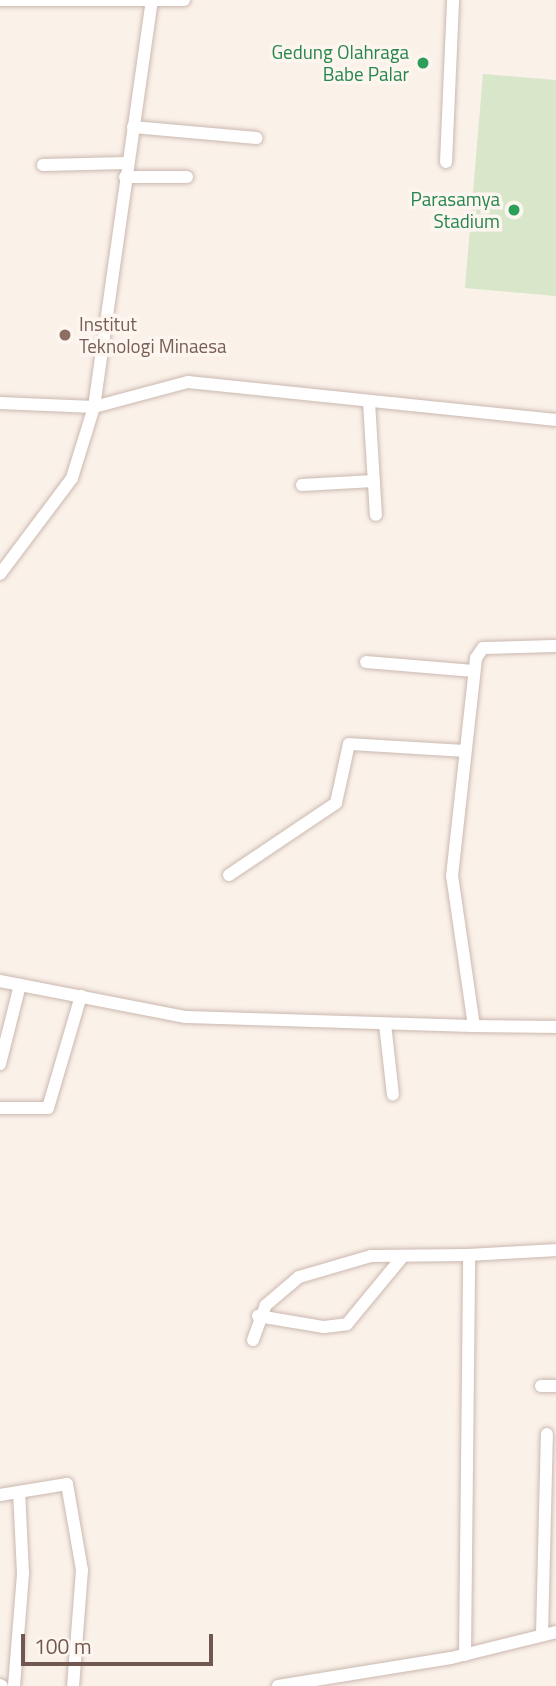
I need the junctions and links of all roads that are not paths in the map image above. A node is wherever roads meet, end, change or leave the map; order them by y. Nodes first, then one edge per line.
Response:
1 (0, 0) edge
2 (46, 0) edge
3 (172, 0) edge
4 (184, 0) edge
5 (453, 0) edge
6 (152, 1) edge
7 (134, 127) junction
8 (257, 138) dead end
9 (446, 162) dead end
10 (43, 165) dead end
11 (126, 170) junction
12 (187, 177) dead end
13 (369, 402) junction
14 (0, 403) edge
15 (94, 407) junction
16 (556, 420) edge
17 (374, 481) junction
18 (302, 485) dead end
19 (376, 515) dead end
20 (0, 574) edge
21 (556, 646) edge
22 (366, 662) dead end
23 (474, 671) junction
24 (463, 751) junction
25 (229, 875) dead end
26 (0, 981) edge
27 (20, 985) junction
28 (81, 996) junction
29 (385, 1024) junction
30 (474, 1026) junction
31 (556, 1027) edge
32 (0, 1065) edge
33 (393, 1095) dead end
34 (0, 1108) edge
35 (556, 1250) edge
36 (469, 1255) junction
37 (403, 1256) junction
38 (258, 1316) junction
39 (253, 1340) dead end
40 (556, 1385) edge
41 (541, 1386) dead end
42 (547, 1434) dead end
43 (19, 1492) junction
44 (0, 1495) edge
45 (556, 1632) edge
46 (542, 1635) junction
47 (465, 1655) junction
48 (14, 1686) edge
49 (73, 1686) edge
50 (278, 1686) edge

1 - 2 street
2 - 6 street
3 - 4 street
3 - 6 street
5 - 9 street
6 - 7 street
7 - 8 street
7 - 11 street
10 - 11 street
11 - 12 street
11 - 15 street
13 - 15 street
13 - 16 street
13 - 17 street
14 - 15 street
15 - 20 street
17 - 18 street
17 - 19 street
21 - 23 street
22 - 23 street
23 - 24 street
24 - 25 street
24 - 30 street
26 - 27 street
27 - 28 street
27 - 32 street
28 - 29 street
28 - 34 street
29 - 30 street
29 - 33 street
30 - 31 street
35 - 36 street
36 - 37 street
36 - 47 street
37 - 38 street
37 - 38 street
38 - 39 street
40 - 41 street
42 - 46 street
43 - 44 street
43 - 48 street
43 - 49 street
45 - 46 street
46 - 47 street
47 - 50 street

